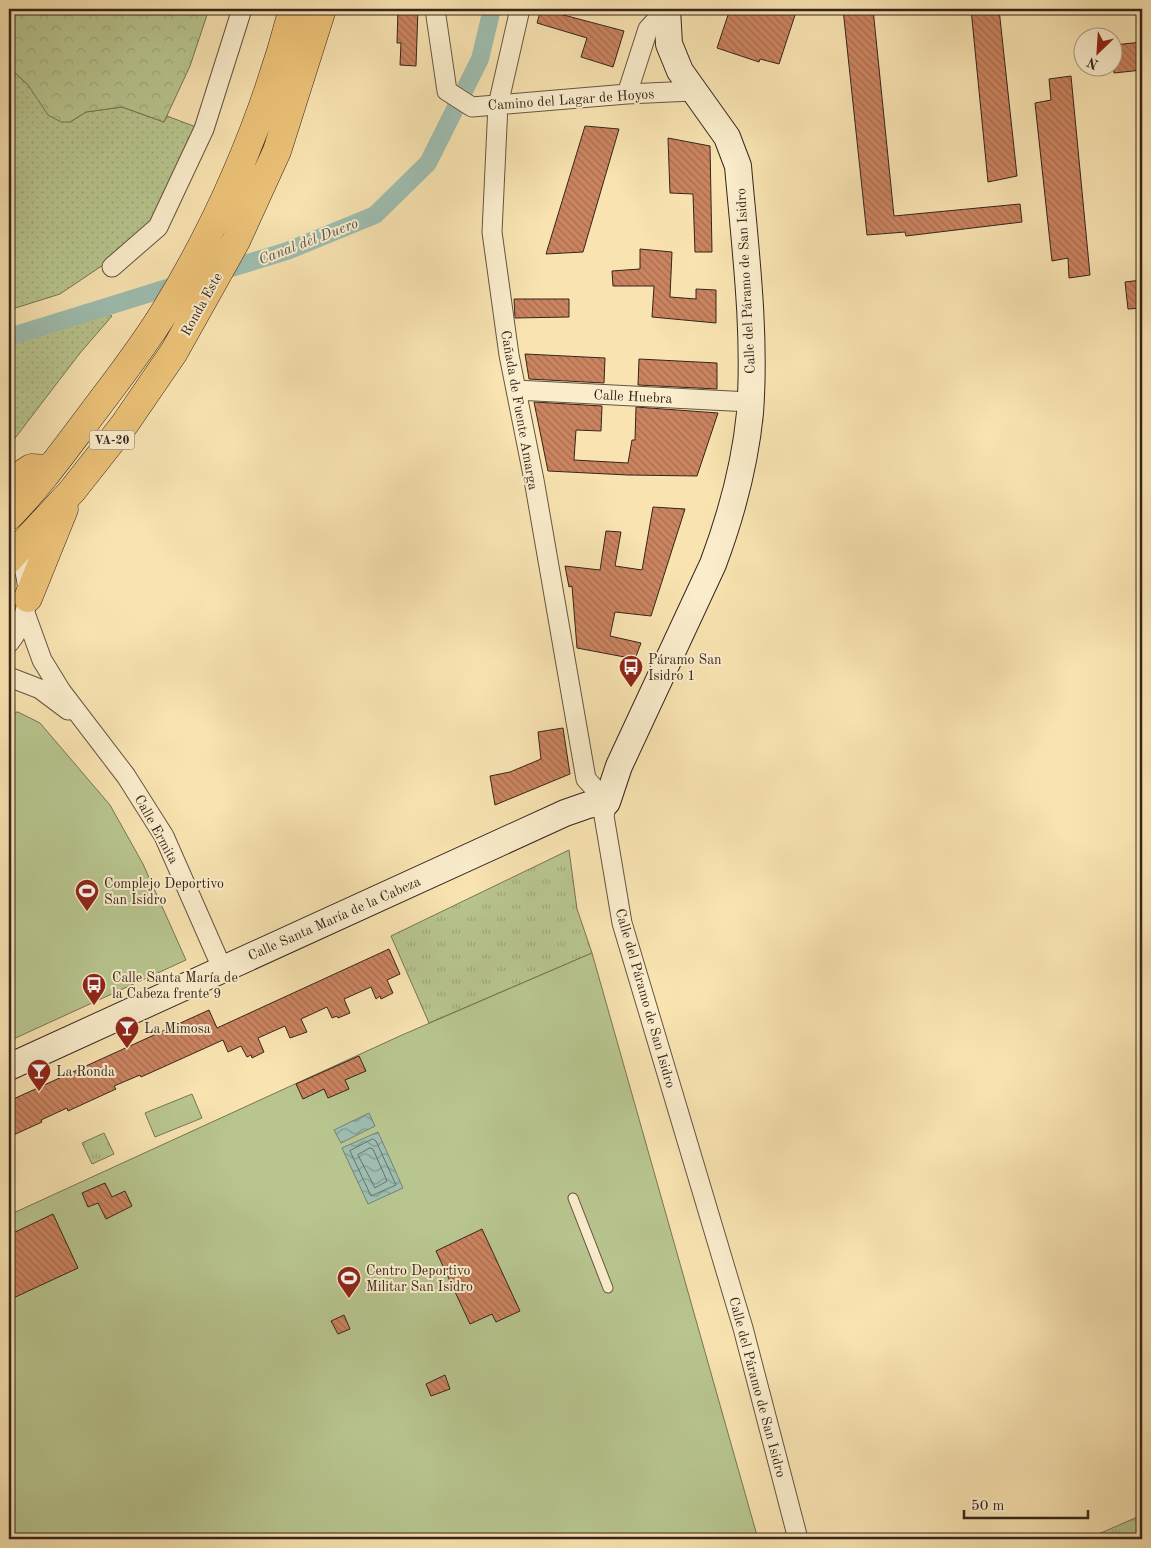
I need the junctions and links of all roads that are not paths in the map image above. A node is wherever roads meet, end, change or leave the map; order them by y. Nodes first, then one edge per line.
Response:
1 (242, 9) edge
2 (292, 9) edge
3 (322, 9) edge
4 (435, 9) edge
5 (520, 9) edge
6 (666, 9) edge
7 (692, 91) junction
8 (627, 94) junction
9 (498, 105) junction
10 (112, 267) dead end
11 (516, 390) junction
12 (750, 402) junction
13 (50, 469) junction
14 (9, 483) edge
15 (72, 491) junction
16 (9, 516) edge
17 (11, 551) edge
18 (27, 606) junction
19 (9, 642) edge
20 (9, 677) edge
21 (88, 726) junction
22 (607, 802) junction
23 (222, 968) junction
24 (9, 1066) edge
25 (573, 1198) dead end
26 (608, 1288) dead end
27 (798, 1539) edge

1 - 10 street
2 - 13 highway, Ronda Este / VA-20
3 - 15 highway, Ronda Este / VA-20
4 - 9 street, Camino del Lagar de Hoyos
5 - 9 street, Cañada de Fuente Amarga
6 - 7 street, Calle del Páramo de San Isidro
6 - 8 street, Calle del Páramo de San Isidro
7 - 8 street, Camino del Lagar de Hoyos
7 - 12 street, Calle del Páramo de San Isidro
8 - 9 street, Camino del Lagar de Hoyos
9 - 11 street, Cañada de Fuente Amarga
11 - 12 street, Calle Huebra
11 - 22 street, Cañada de Fuente Amarga
12 - 22 street, Calle del Páramo de San Isidro
13 - 14 highway
13 - 16 highway, Ronda Este / VA-20
15 - 17 highway, Ronda Este / VA-20
15 - 18 highway
17 - 18 street, Calle Ermita
18 - 19 street
18 - 21 street, Calle Ermita
20 - 21 street, Calle Ermita
21 - 23 street, Calle Ermita
22 - 23 street, Calle Santa María de la Cabeza
22 - 27 street, Calle del Páramo de San Isidro
23 - 24 street, Calle Santa María de la Cabeza
25 - 26 lane

